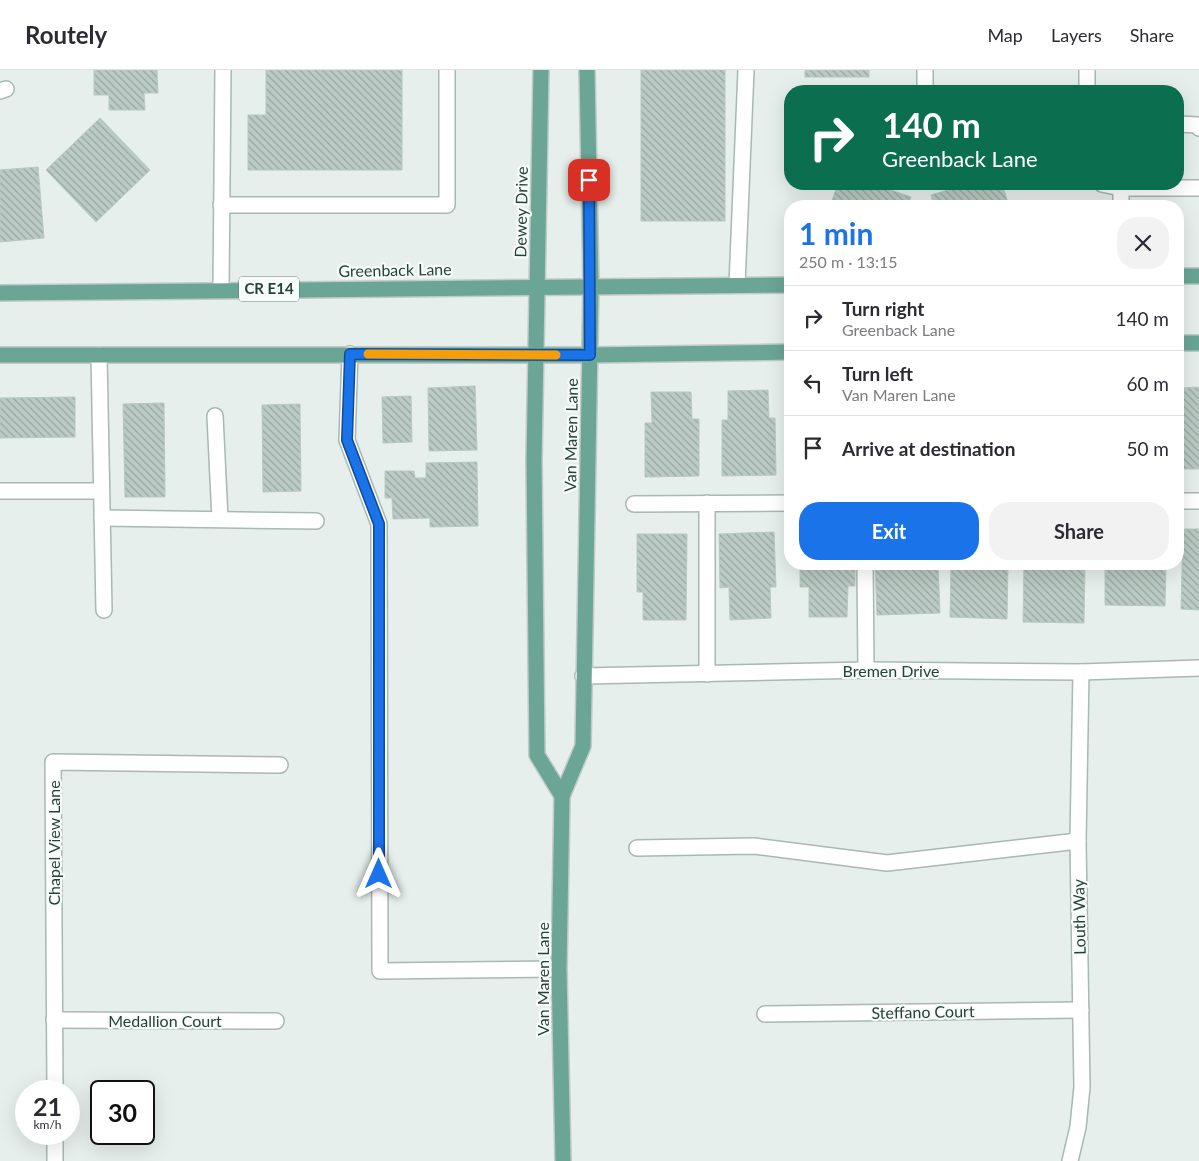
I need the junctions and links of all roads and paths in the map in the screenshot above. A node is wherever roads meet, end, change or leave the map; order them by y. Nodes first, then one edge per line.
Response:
1 (223, 70) edge
2 (448, 70) edge
3 (541, 70) edge
4 (587, 70) edge
5 (746, 70) edge
6 (925, 70) edge
7 (1087, 70) edge
8 (925, 85) edge
9 (1087, 85) edge
10 (1184, 124) edge
11 (1199, 128) edge
12 (1184, 188) edge
13 (1199, 188) edge
14 (221, 205) junction
15 (1184, 276) edge
16 (1199, 276) edge
17 (784, 284) edge
18 (591, 285) junction
19 (738, 285) junction
20 (538, 286) junction
21 (221, 290) junction
22 (0, 293) edge
23 (1199, 343) edge
24 (1184, 344) edge
25 (784, 352) edge
26 (350, 354) junction
27 (536, 354) junction
28 (99, 355) junction
29 (590, 355) junction
30 (0, 356) edge
31 (215, 416) dead end
32 (0, 491) edge
33 (101, 491) junction
34 (1199, 501) edge
35 (1184, 502) edge
36 (707, 503) junction
37 (784, 503) edge
38 (634, 504) dead end
39 (102, 518) junction
40 (220, 520) junction
41 (316, 521) dead end
42 (865, 570) edge
43 (104, 610) dead end
44 (1199, 668) edge
45 (866, 670) junction
46 (1081, 672) junction
47 (707, 674) junction
48 (583, 676) junction
49 (280, 765) dead end
50 (562, 796) junction
51 (1078, 841) junction
52 (637, 848) dead end
53 (559, 969) junction
54 (1081, 1010) junction
55 (765, 1014) dead end
56 (54, 1020) junction
57 (276, 1021) dead end
58 (55, 1080) edge
59 (55, 1145) edge
60 (55, 1161) edge
61 (562, 1161) edge
62 (1070, 1161) edge

1 - 14 street
2 - 14 street
3 - 20 main road, Dewey Drive
4 - 18 main road, Van Maren Lane
5 - 19 street
6 - 8 street
7 - 9 street
10 - 11 street
12 - 13 street
14 - 21 street
15 - 16 main road
17 - 19 main road, Greenback Lane / CR E14
18 - 19 main road, Greenback Lane / CR E14
18 - 20 main road, Greenback Lane / CR E14
18 - 29 main road, Van Maren Lane
20 - 21 main road, Greenback Lane / CR E14
20 - 27 main road, Dewey Drive
21 - 22 main road, Greenback Lane / CR E14
23 - 24 main road
25 - 29 main road
26 - 27 main road
26 - 28 main road
26 - 53 street
27 - 29 main road
27 - 50 main road
28 - 30 main road
28 - 33 street
29 - 48 main road, Van Maren Lane
31 - 40 street
32 - 33 street
33 - 39 street
34 - 35 street
36 - 37 street
36 - 38 street
36 - 47 street
39 - 40 street
39 - 43 street
40 - 41 street
42 - 45 street
44 - 46 street, Bremen Drive
45 - 46 street, Bremen Drive
45 - 47 street, Bremen Drive
46 - 51 street, Louth Way
47 - 48 street, Bremen Drive
48 - 50 main road, Van Maren Lane
49 - 56 street, Chapel View Lane
50 - 53 main road, Van Maren Lane
51 - 52 street
51 - 54 street, Louth Way
53 - 61 main road, Van Maren Lane
54 - 55 street, Steffano Court
54 - 62 street, Louth Way
56 - 57 street, Medallion Court
56 - 58 street, Chapel View Lane
59 - 60 street

